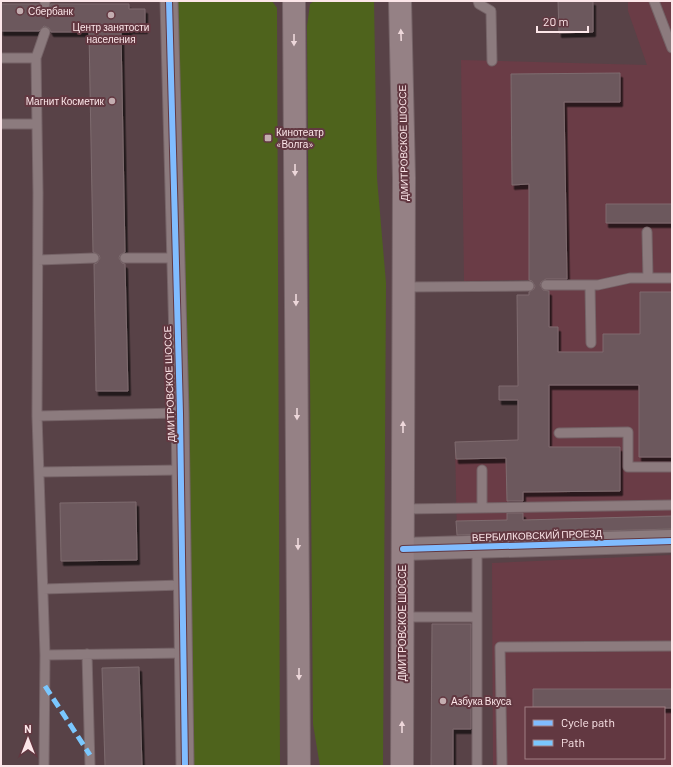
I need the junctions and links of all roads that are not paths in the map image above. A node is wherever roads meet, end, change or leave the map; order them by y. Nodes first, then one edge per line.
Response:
1 (169, 1) edge
2 (294, 1) edge
3 (400, 1) edge
4 (478, 1) edge
5 (654, 1) edge
6 (45, 32) dead end
7 (672, 48) edge
8 (1, 58) edge
9 (36, 58) junction
10 (492, 61) dead end
11 (1, 124) edge
12 (37, 124) junction
13 (647, 232) dead end
14 (94, 258) dead end
15 (125, 258) dead end
16 (175, 258) junction
17 (38, 260) junction
18 (648, 278) junction
19 (672, 278) edge
20 (546, 285) dead end
21 (590, 285) junction
22 (529, 286) dead end
23 (404, 287) junction
24 (591, 343) dead end
25 (180, 413) junction
26 (37, 416) junction
27 (559, 432) dead end
28 (672, 467) edge
29 (181, 470) junction
30 (482, 470) dead end
31 (39, 472) junction
32 (672, 505) edge
33 (482, 508) junction
34 (403, 509) junction
35 (672, 541) edge
36 (477, 547) junction
37 (403, 549) junction
38 (183, 585) junction
39 (43, 589) junction
40 (403, 617) junction
41 (478, 617) junction
42 (672, 646) edge
43 (184, 653) junction
44 (88, 654) junction
45 (45, 655) junction
46 (44, 766) edge
47 (90, 766) edge
48 (185, 766) edge
49 (299, 766) edge
50 (402, 766) edge
51 (477, 766) edge
52 (502, 766) edge

1 - 16 street, ДМИТРОВСКОЕ ШОССЕ
2 -> 49 main road
23 -> 3 main road, ДМИТРОВСКОЕ ШОССЕ
4 - 10 lane
5 - 7 lane
6 - 9 lane
8 - 9 lane
9 - 12 lane
11 - 12 lane
12 - 17 lane
13 - 18 lane
14 - 17 lane
15 - 16 lane
16 - 25 street, ДМИТРОВСКОЕ ШОССЕ
17 - 26 lane
18 - 19 lane
18 - 21 lane
20 - 21 lane
21 - 24 lane
22 - 23 lane
34 -> 23 main road, ДМИТРОВСКОЕ ШОССЕ
25 - 26 lane
25 - 29 street, ДМИТРОВСКОЕ ШОССЕ
26 - 31 lane
27 - 28 lane
29 - 31 lane
29 - 38 street, ДМИТРОВСКОЕ ШОССЕ
30 - 33 lane
31 - 39 lane
32 - 33 lane
33 - 34 lane
34 - 37 main road, ДМИТРОВСКОЕ ШОССЕ
35 - 36 street, ВЕРБИЛКОВСКИЙ ПРОЕЗД
36 - 37 street, ВЕРБИЛКОВСКИЙ ПРОЕЗД
36 - 41 lane
37 - 40 main road, ДМИТРОВСКОЕ ШОССЕ
38 - 39 lane
38 - 43 street, ДМИТРОВСКОЕ ШОССЕ
39 - 45 lane
40 - 41 lane
50 -> 40 main road, ДМИТРОВСКОЕ ШОССЕ
41 - 51 lane
42 - 52 lane
43 - 44 lane
43 - 48 street, ДМИТРОВСКОЕ ШОССЕ
44 - 45 lane
44 - 47 lane
45 - 46 lane

